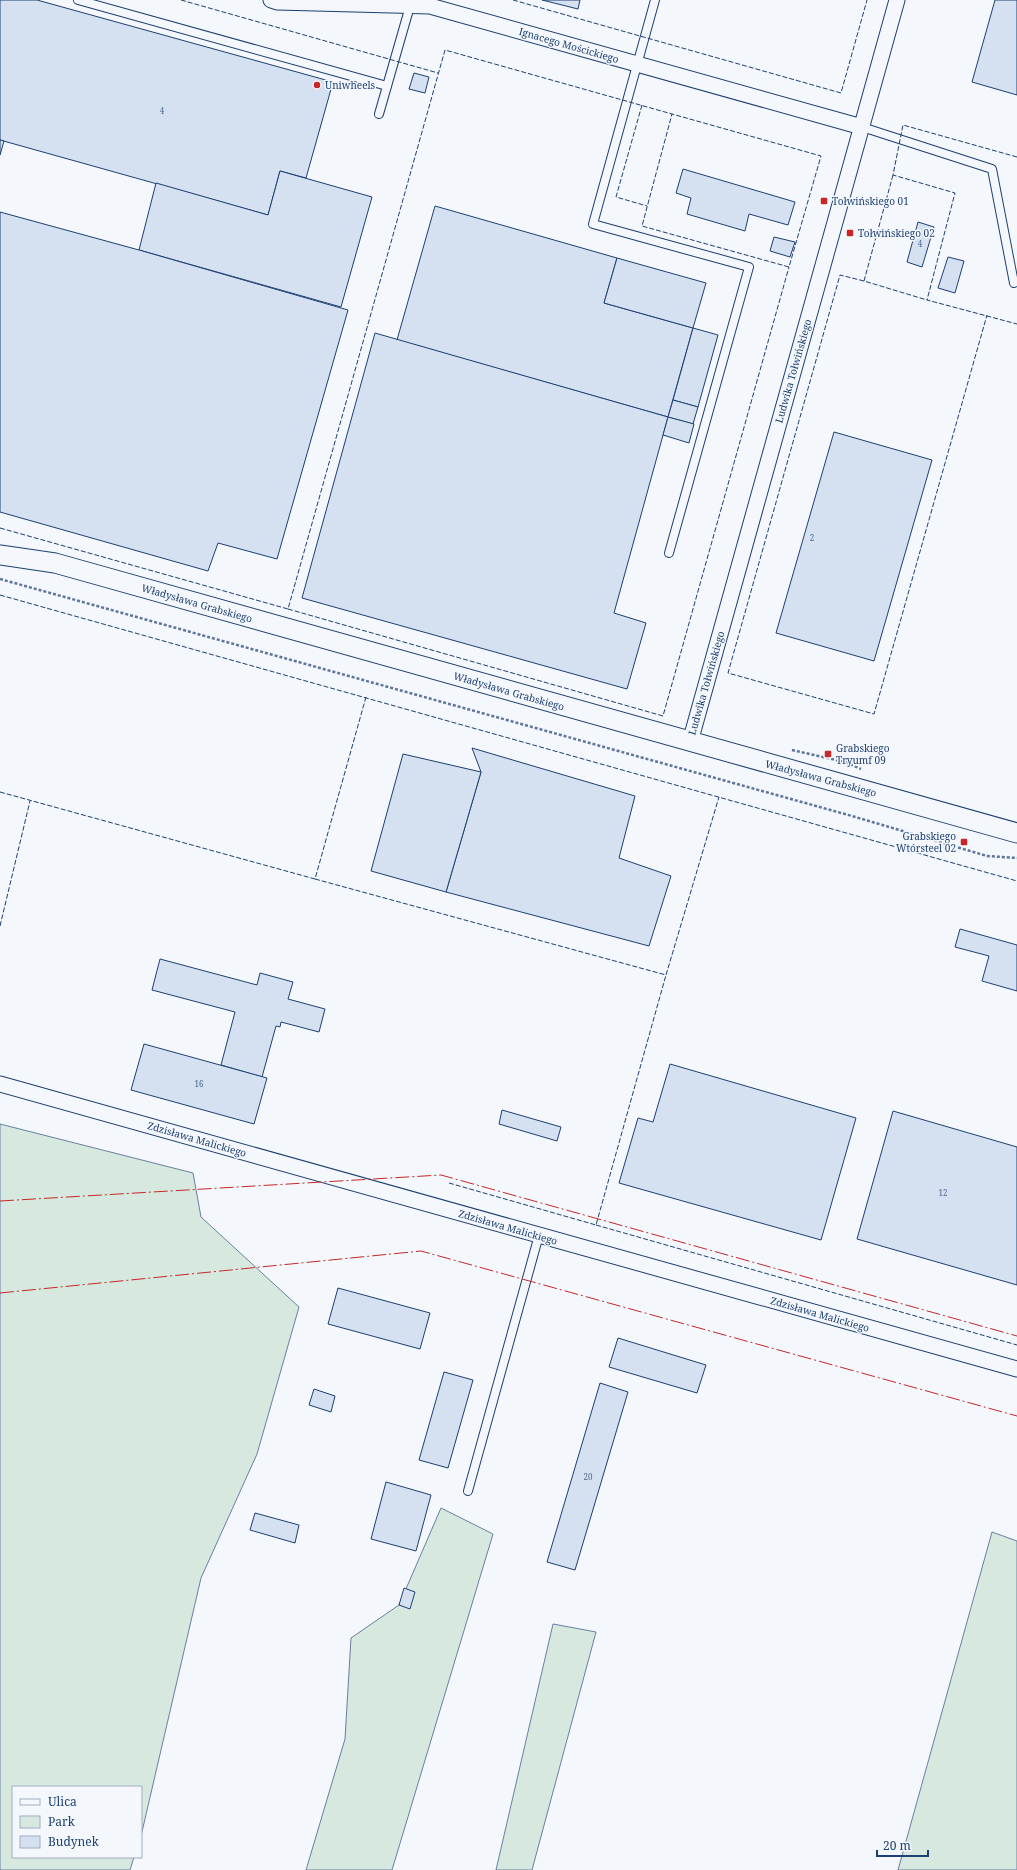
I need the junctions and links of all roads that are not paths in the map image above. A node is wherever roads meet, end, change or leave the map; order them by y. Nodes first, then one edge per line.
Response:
1 (78, 0) edge
2 (271, 0) edge
3 (656, 0) edge
4 (897, 0) edge
5 (410, 6) junction
6 (638, 64) junction
7 (387, 86) junction
8 (379, 114) dead end
9 (862, 128) junction
10 (1014, 283) dead end
11 (669, 553) dead end
12 (0, 555) edge
13 (690, 742) junction
14 (1017, 833) edge
15 (0, 1084) edge
16 (539, 1235) junction
17 (1017, 1369) edge
18 (468, 1491) dead end

1 - 7 lane
2 - 5 street, Ignacego Mościckiego
3 - 6 lane
4 - 9 street, Ludwika Tołwińskiego
5 - 6 street, Ignacego Mościckiego
5 - 7 lane
6 - 9 street, Ignacego Mościckiego
6 - 11 lane
7 - 8 lane
9 - 10 lane
9 - 13 street, Ludwika Tołwińskiego
12 - 13 street, Władysława Grabskiego
13 - 14 street, Władysława Grabskiego
15 - 16 street, Zdzisława Malickiego
16 - 17 street, Zdzisława Malickiego
16 - 18 lane

